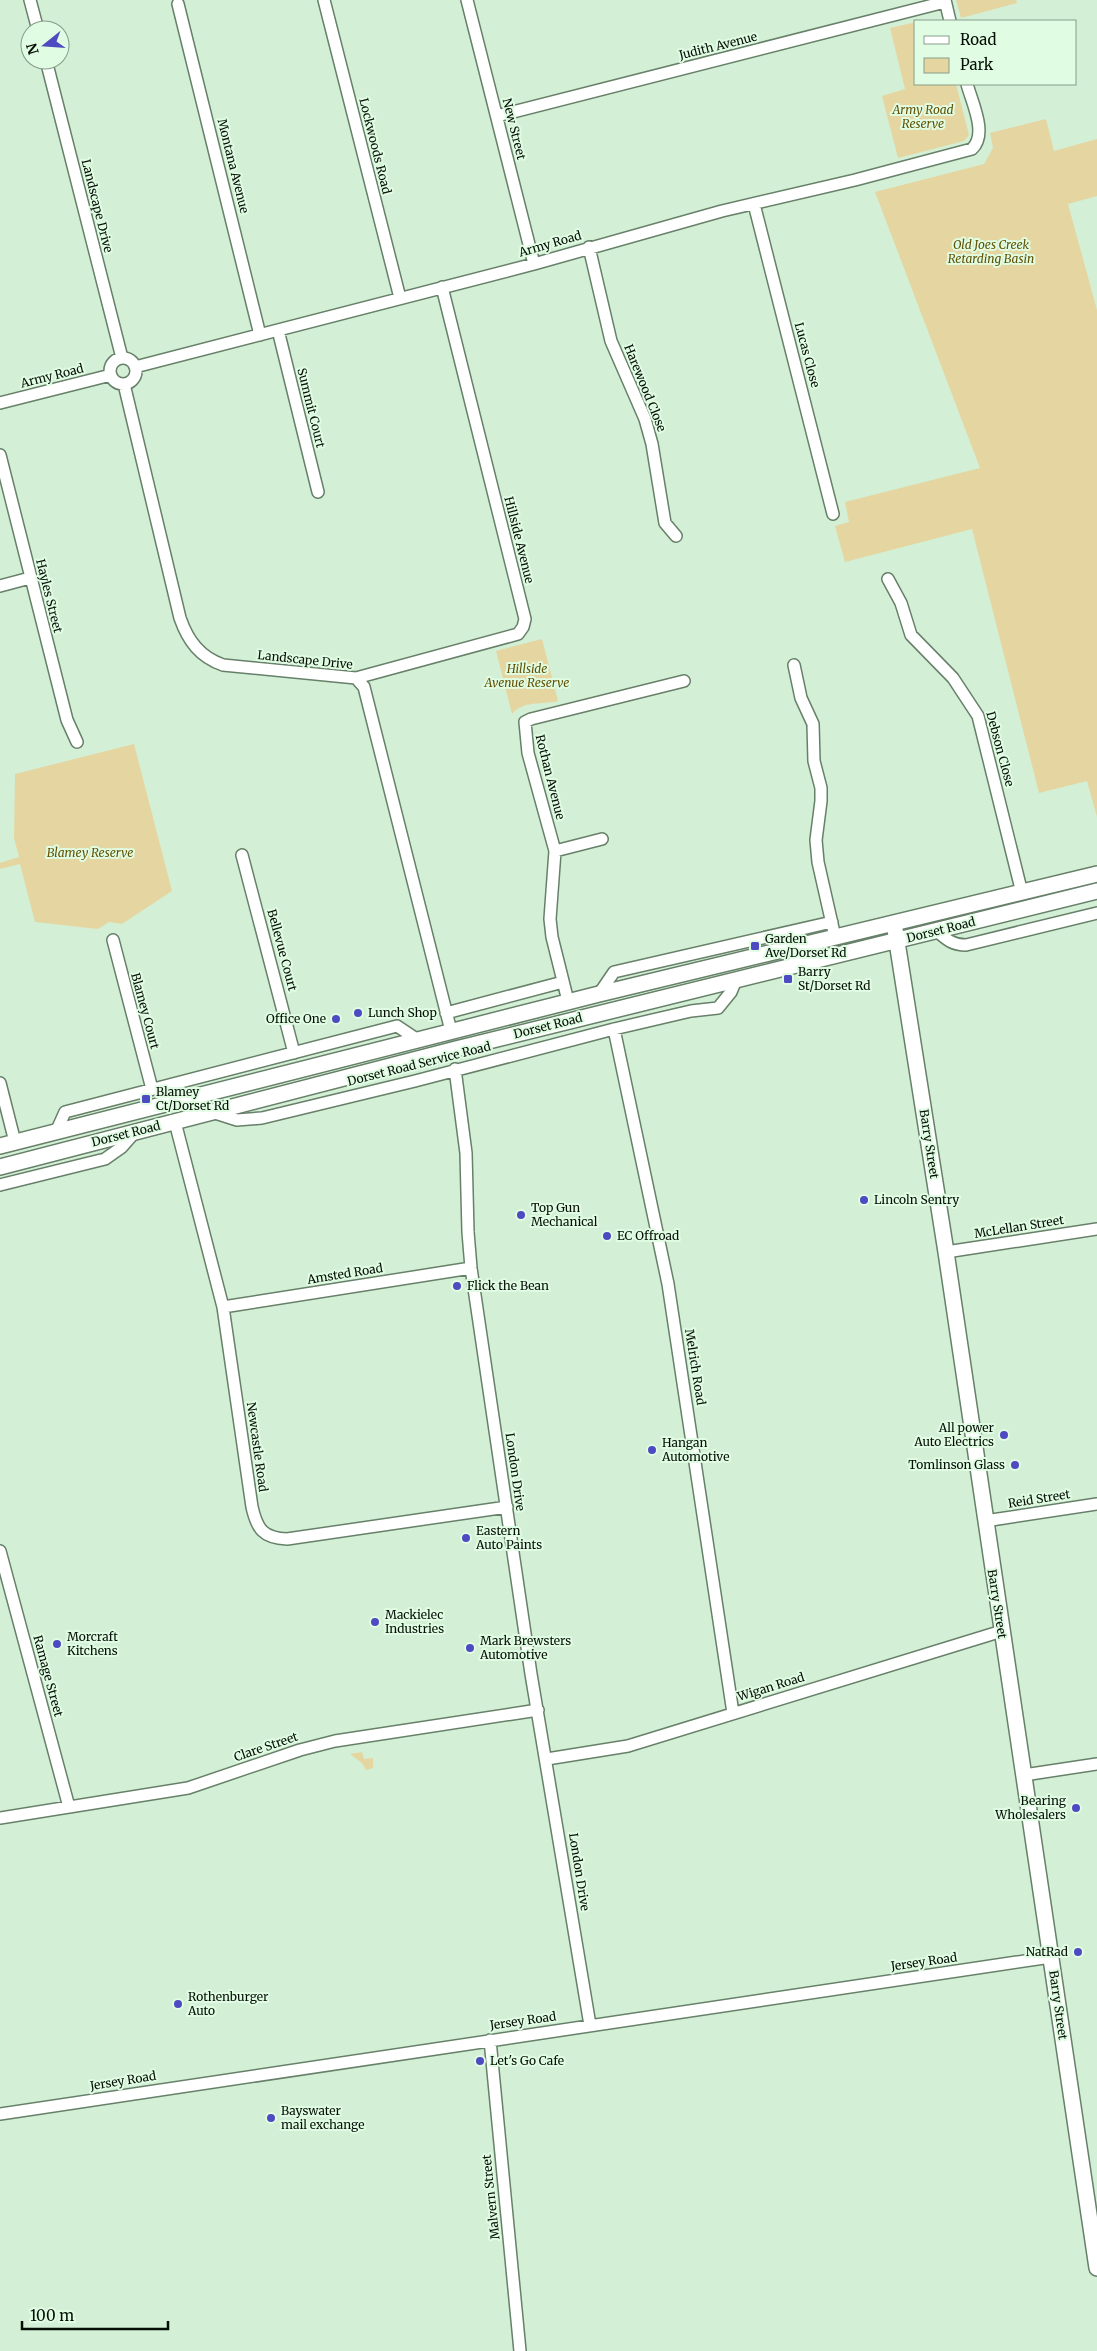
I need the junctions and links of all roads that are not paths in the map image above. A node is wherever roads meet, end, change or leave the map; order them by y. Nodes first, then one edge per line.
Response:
1 (30, 0) edge
2 (324, 0) edge
3 (467, 0) edge
4 (945, 1) edge
5 (178, 4) dead end
6 (35, 20) edge
7 (950, 20) edge
8 (49, 70) edge
9 (967, 85) edge
10 (497, 116) junction
11 (754, 204) junction
12 (589, 247) junction
13 (534, 264) junction
14 (442, 287) junction
15 (400, 298) junction
16 (278, 330) junction
17 (260, 335) junction
18 (122, 358) junction
19 (136, 367) junction
20 (111, 375) junction
21 (124, 384) junction
22 (0, 403) edge
23 (0, 455) edge
24 (318, 492) dead end
25 (833, 514) dead end
26 (676, 536) dead end
27 (30, 578) junction
28 (888, 579) dead end
29 (0, 586) edge
30 (794, 665) dead end
31 (356, 678) junction
32 (684, 681) dead end
33 (77, 742) dead end
34 (602, 839) dead end
35 (555, 851) junction
36 (242, 854) dead end
37 (1097, 874) edge
38 (1097, 892) edge
39 (1022, 893) junction
40 (1097, 913) edge
41 (832, 922) junction
42 (894, 923) junction
43 (938, 932) junction
44 (835, 937) junction
45 (113, 940) dead end
46 (897, 941) junction
47 (723, 964) junction
48 (736, 980) junction
49 (563, 982) junction
50 (599, 994) junction
51 (568, 1001) junction
52 (446, 1013) junction
53 (614, 1029) junction
54 (451, 1031) junction
55 (418, 1040) junction
56 (456, 1049) junction
57 (294, 1053) junction
58 (270, 1060) junction
59 (456, 1069) junction
60 (0, 1083) edge
61 (242, 1085) junction
62 (152, 1089) junction
63 (212, 1112) junction
64 (175, 1122) junction
65 (136, 1131) junction
66 (56, 1132) junction
67 (15, 1142) junction
68 (0, 1146) edge
69 (20, 1162) junction
70 (0, 1166) edge
71 (0, 1185) edge
72 (1097, 1229) edge
73 (946, 1252) junction
74 (471, 1268) junction
75 (223, 1307) junction
76 (1097, 1504) edge
77 (507, 1507) junction
78 (985, 1521) junction
79 (0, 1551) edge
80 (1002, 1631) junction
81 (538, 1710) junction
82 (734, 1713) junction
83 (547, 1758) junction
84 (1097, 1764) edge
85 (1024, 1775) junction
86 (69, 1808) junction
87 (2, 1818) edge
88 (1051, 1957) junction
89 (590, 2025) junction
90 (490, 2040) junction
91 (0, 2114) edge
92 (1093, 2212) edge
93 (1097, 2268) edge
94 (520, 2351) edge

1 - 6 street
2 - 15 street, Lockwoods Road
3 - 10 street, New Street
4 - 7 street
4 - 10 street, Judith Avenue
5 - 17 street, Montana Avenue
8 - 18 street, Landscape Drive
9 - 11 street, Army Road
10 - 13 street, New Street
11 - 12 street, Army Road
11 - 25 street, Lucas Close
12 - 13 street, Army Road
12 - 26 street, Harewood Close
13 - 14 street, Army Road
14 - 15 street, Army Road
14 - 31 street, Hillside Avenue
15 - 16 street, Army Road
16 - 17 street, Army Road
16 - 24 street, Summit Court
17 - 19 street, Army Road
18 - 19 street
18 - 20 street
19 - 21 street
20 - 21 street
20 - 22 street, Army Road
21 - 31 street, Landscape Drive
23 - 27 street, Hayles Street
27 - 29 street
27 - 33 street, Hayles Street
28 - 39 street, Debson Close
30 - 41 street
31 - 52 street, Landscape Drive
32 - 35 street, Rothan Avenue
34 - 35 street
35 - 49 street, Rothan Avenue
36 - 57 street, Bellevue Court
37 - 39 main road, Dorset Road
38 - 43 main road, Dorset Road
39 - 42 main road, Dorset Road
40 - 43 street
41 - 44 street
41 - 50 street
42 - 44 main road, Dorset Road
42 - 46 main road, Barry Street
43 - 46 main road, Dorset Road
44 - 47 main road, Dorset Road
45 - 62 street, Blamey Court
46 - 48 main road, Dorset Road
46 - 73 main road, Barry Street
47 - 48 main road
47 - 50 main road, Dorset Road
48 - 53 street, Dorset Road Service Road
48 - 56 main road, Dorset Road
49 - 51 street, Rothan Avenue
49 - 52 street
50 - 51 main road, Dorset Road
51 - 54 main road, Dorset Road
52 - 54 street, Landscape Drive
53 - 59 street, Dorset Road Service Road
53 - 82 street, Melrich Road
54 - 55 main road, Dorset Road
54 - 56 main road
55 - 57 street, Dorset Road Service Road
55 - 61 main road, Dorset Road
56 - 63 main road, Dorset Road
57 - 58 street, Dorset Road Service Road
58 - 61 street, Dorset Road Service Road
58 - 62 street, Dorset Road Service Road
59 - 63 street, Dorset Road Service Road
59 - 74 street, London Drive
60 - 67 street
61 - 66 main road, Dorset Road
62 - 66 street, Dorset Road Service Road
63 - 64 main road, Dorset Road
64 - 65 main road, Dorset Road
64 - 75 street, Newcastle Road
65 - 69 main road, Dorset Road
65 - 71 street
66 - 67 main road, Dorset Road
67 - 68 main road, Dorset Road
67 - 69 main road
69 - 70 main road, Dorset Road
72 - 73 street, McLellan Street
73 - 78 main road, Barry Street
74 - 75 street, Amsted Road
74 - 77 street, London Drive
75 - 77 street, Newcastle Road
76 - 78 street, Reid Street
77 - 81 street, London Drive
78 - 80 main road, Barry Street
79 - 86 street, Ramage Street
80 - 82 street, Wigan Road
80 - 85 main road, Barry Street
81 - 83 street, London Drive
81 - 86 street, Clare Street
82 - 83 street, Wigan Road
83 - 89 street, London Drive
84 - 85 street
85 - 88 main road, Barry Street
86 - 87 street, Clare Street
88 - 89 street, Jersey Road
88 - 92 main road, Barry Street
89 - 90 street, Jersey Road
90 - 91 street, Jersey Road
90 - 94 street, Malvern Street
92 - 93 main road, Barry Street

